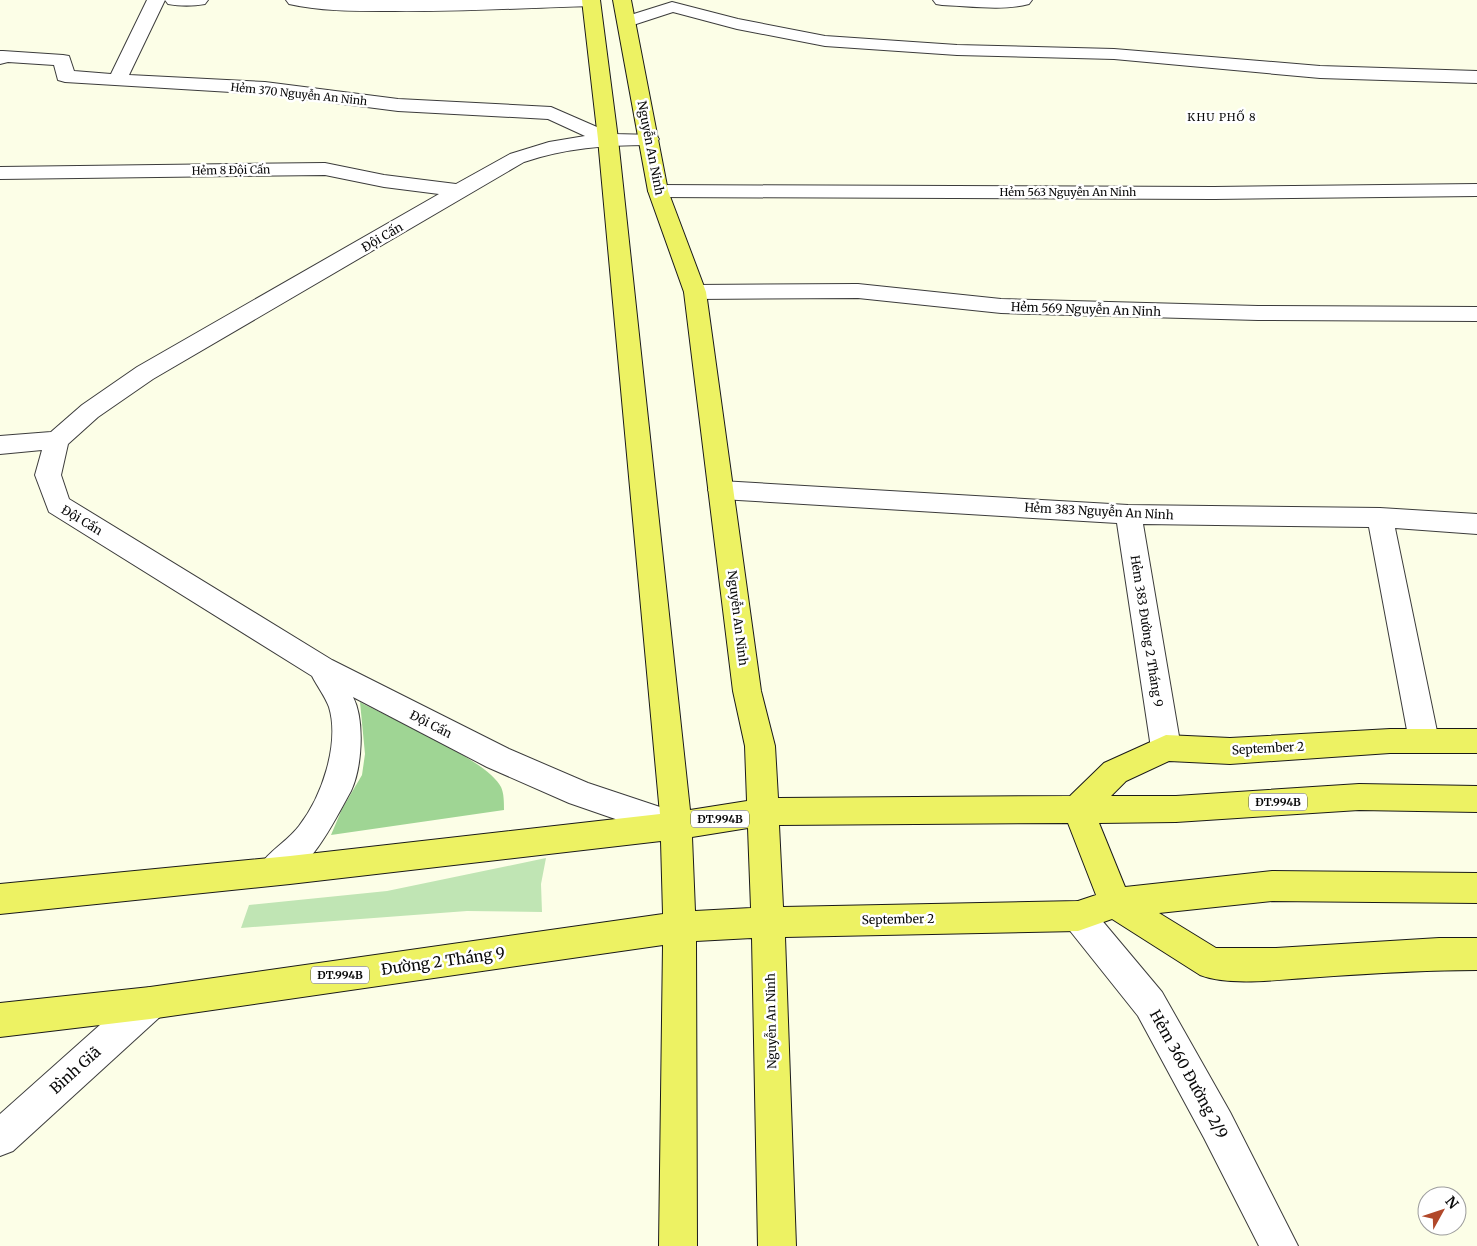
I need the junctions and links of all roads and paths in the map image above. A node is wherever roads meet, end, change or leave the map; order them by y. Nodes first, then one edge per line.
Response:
1 (156, 0) edge
2 (294, 0) edge
3 (942, 0) edge
4 (1023, 0) edge
5 (591, 1) edge
6 (624, 11) edge
7 (0, 59) edge
8 (1477, 78) edge
9 (117, 80) junction
10 (608, 139) junction
11 (649, 139) junction
12 (0, 173) edge
13 (1477, 190) edge
14 (460, 191) junction
15 (658, 191) junction
16 (695, 292) junction
17 (1477, 314) edge
18 (57, 440) junction
19 (0, 444) edge
20 (721, 490) junction
21 (1128, 514) junction
22 (1380, 518) junction
23 (1477, 524) edge
24 (322, 668) junction
25 (1424, 741) junction
26 (1477, 741) edge
27 (1166, 748) junction
28 (1477, 799) edge
29 (1078, 809) junction
30 (764, 812) junction
31 (676, 826) junction
32 (273, 871) junction
33 (1477, 888) edge
34 (0, 899) edge
35 (1114, 903) junction
36 (1078, 916) junction
37 (768, 922) junction
38 (680, 927) junction
39 (1477, 954) edge
40 (150, 1002) junction
41 (0, 1020) edge
42 (0, 1138) edge
43 (678, 1246) edge
44 (777, 1246) edge
45 (1279, 1246) edge

1 - 9 street
2 - 5 street
3 - 4 street
5 - 10 main road
6 - 8 street
6 - 11 main road, Nguyễn An Ninh
7 - 9 street, Hẻm 370 Nguyễn An Ninh
9 - 10 street, Hẻm 370 Nguyễn An Ninh
10 - 11 street, Đội Cấn
10 - 14 street, Đội Cấn
10 - 31 main road
11 - 15 main road, Nguyễn An Ninh
12 - 14 street, Hẻm 8 Đội Cấn
13 - 15 street, Hẻm 563 Nguyễn An Ninh
14 - 18 street, Đội Cấn
15 - 16 main road, Nguyễn An Ninh
16 - 17 street, Hẻm 569 Nguyễn An Ninh
16 - 20 main road, Nguyễn An Ninh
18 - 19 street
18 - 24 street, Đội Cấn
20 - 21 street, Hẻm 383 Nguyễn An Ninh
20 - 30 main road, Nguyễn An Ninh
21 - 22 street, Hẻm 383 Nguyễn An Ninh
21 - 27 street, Hẻm 383 Đường 2 Tháng 9
22 - 23 street, Hẻm 383 Nguyễn An Ninh
22 - 25 street
24 - 31 street, Đội Cấn
24 - 32 street
25 - 26 main road, September 2
25 - 27 main road, September 2
27 - 29 main road, September 2
28 - 29 main road, ĐT.994B
29 - 30 main road, ĐT.994B
29 - 35 main road
30 - 31 main road, ĐT.994B
30 - 37 main road, Nguyễn An Ninh
31 - 32 main road, ĐT.994B
31 - 38 main road
32 - 34 main road, ĐT.994B
33 - 35 main road, September 2 / ĐT.994B
35 - 36 main road, September 2 / ĐT.994B
35 - 39 main road
36 - 37 main road, September 2 / ĐT.994B
36 - 45 street, Hẻm 360 Đường 2/9
37 - 38 main road, Đường 2 Tháng 9 / ĐT.994B
37 - 44 main road, Nguyễn An Ninh
38 - 40 main road, Đường 2 Tháng 9 / ĐT.994B
38 - 43 main road
40 - 41 main road, Đường 2 Tháng 9 / ĐT.994B
40 - 42 street, Bình Giã

